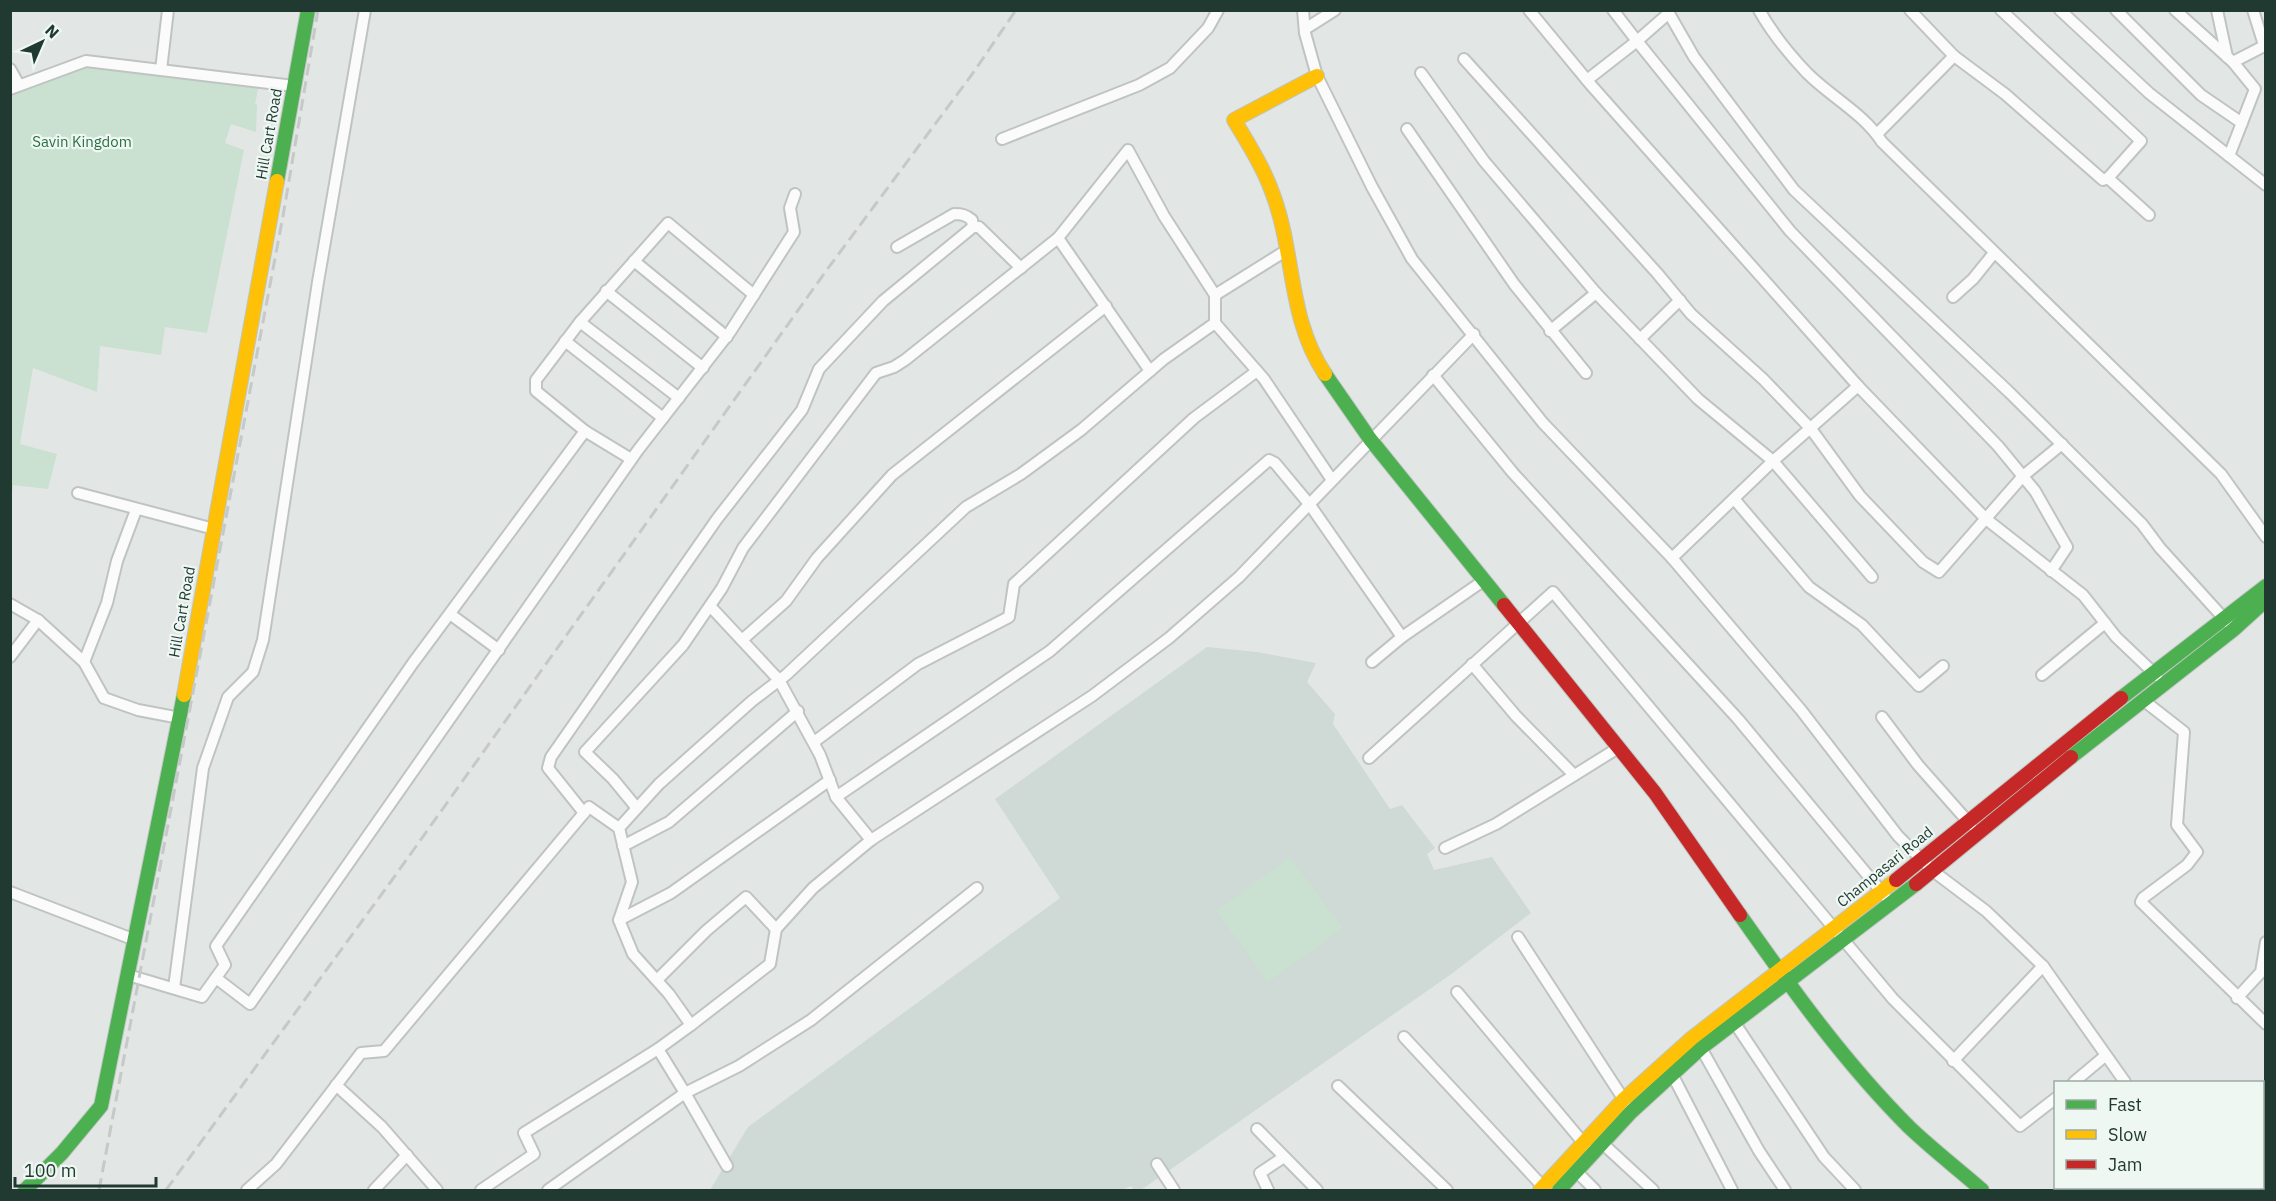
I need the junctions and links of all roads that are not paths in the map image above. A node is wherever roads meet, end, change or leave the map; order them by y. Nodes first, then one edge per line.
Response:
1 (168, 10) edge
2 (308, 10) edge
3 (365, 10) edge
4 (1218, 10) edge
5 (1303, 10) edge
6 (1335, 10) edge
7 (1529, 10) edge
8 (1612, 10) edge
9 (1759, 10) edge
10 (1910, 10) edge
11 (2001, 10) edge
12 (2060, 10) edge
13 (2116, 10) edge
14 (2175, 10) edge
15 (2217, 10) edge
16 (2253, 10) edge
17 (1668, 12) edge
18 (1305, 29) junction
19 (1637, 41) junction
20 (2265, 45) edge
21 (1954, 56) junction
22 (1464, 59) dead end
23 (2230, 60) junction
24 (10, 69) edge
25 (161, 70) junction
26 (1421, 73) dead end
27 (1317, 76) junction
28 (1587, 80) junction
29 (294, 86) junction
30 (15, 87) edge
31 (2242, 123) junction
32 (1407, 129) dead end
33 (1877, 134) junction
34 (1002, 139) dead end
35 (2229, 156) junction
36 (2110, 177) junction
37 (2265, 185) edge
38 (795, 194) dead end
39 (2149, 215) dead end
40 (973, 227) junction
41 (1058, 238) junction
42 (897, 247) dead end
43 (1287, 250) junction
44 (1994, 253) junction
45 (634, 261) junction
46 (1021, 268) junction
47 (606, 291) junction
48 (1596, 293) junction
49 (754, 295) junction
50 (1215, 295) junction
51 (1953, 297) dead end
52 (1680, 300) junction
53 (1106, 306) junction
54 (580, 322) junction
55 (1215, 323) junction
56 (1550, 331) junction
57 (1474, 334) junction
58 (727, 337) junction
59 (1640, 339) junction
60 (565, 341) junction
61 (703, 368) junction
62 (1150, 371) junction
63 (1257, 371) junction
64 (1586, 373) dead end
65 (1433, 375) junction
66 (1858, 386) junction
67 (679, 398) junction
68 (663, 418) junction
69 (1811, 429) junction
70 (585, 431) junction
71 (1370, 439) junction
72 (2062, 444) junction
73 (631, 459) junction
74 (1773, 461) junction
75 (2023, 476) junction
76 (1332, 480) junction
77 (78, 493) dead end
78 (1735, 500) junction
79 (1310, 504) junction
80 (136, 510) junction
81 (1986, 519) junction
82 (214, 529) junction
83 (2265, 537) edge
84 (1672, 558) junction
85 (2051, 571) junction
86 (1872, 577) dead end
87 (1483, 581) junction
88 (2265, 597) edge
89 (11, 604) edge
90 (710, 606) junction
91 (450, 614) junction
92 (2223, 618) junction
93 (38, 620) junction
94 (2105, 623) junction
95 (1518, 626) junction
96 (2233, 630) junction
97 (1402, 637) junction
98 (741, 640) junction
99 (499, 650) junction
100 (10, 657) edge
101 (84, 662) junction
102 (1372, 662) dead end
103 (1472, 664) junction
104 (1943, 666) dead end
105 (2042, 675) dead end
106 (2159, 678) junction
107 (779, 680) junction
108 (2143, 700) junction
109 (798, 711) junction
110 (1882, 717) dead end
111 (180, 718) junction
112 (814, 742) junction
113 (1618, 748) junction
114 (1370, 758) dead end
115 (1574, 775) junction
116 (830, 780) junction
117 (836, 797) junction
118 (636, 807) junction
119 (584, 813) junction
120 (1968, 820) junction
121 (619, 828) junction
122 (1976, 832) junction
123 (871, 840) junction
124 (623, 846) junction
125 (1445, 848) dead end
126 (1922, 860) junction
127 (1933, 871) junction
128 (978, 888) dead end
129 (10, 892) edge
130 (1886, 897) junction
131 (619, 920) junction
132 (776, 929) junction
133 (1838, 934) junction
134 (1518, 937) dead end
135 (135, 940) junction
136 (2265, 942) edge
137 (2043, 966) junction
138 (1780, 971) junction
139 (128, 975) junction
140 (216, 978) junction
141 (657, 980) junction
142 (1788, 983) junction
143 (174, 988) junction
144 (1457, 993) dead end
145 (2236, 998) junction
146 (1734, 1022) junction
147 (2265, 1024) edge
148 (691, 1025) junction
149 (1404, 1037) dead end
150 (1701, 1048) junction
151 (658, 1049) junction
152 (2105, 1056) junction
153 (1953, 1061) junction
154 (1672, 1074) junction
155 (2076, 1081) edge
156 (2124, 1081) edge
157 (336, 1085) junction
158 (1338, 1086) dead end
159 (685, 1093) junction
160 (2054, 1099) edge
161 (1623, 1100) junction
162 (1631, 1112) junction
163 (1257, 1129) dead end
164 (1602, 1143) junction
165 (1587, 1148) junction
166 (407, 1155) junction
167 (1284, 1156) junction
168 (1157, 1164) dead end
169 (727, 1166) dead end
170 (1576, 1171) junction
171 (1543, 1189) edge
172 (24, 1191) edge
173 (247, 1191) edge
174 (374, 1191) edge
175 (437, 1191) edge
176 (481, 1191) edge
177 (548, 1191) edge
178 (1174, 1191) edge
179 (1268, 1191) edge
180 (1317, 1191) edge
181 (1447, 1191) edge
182 (1559, 1191) edge
183 (1595, 1191) edge
184 (1653, 1191) edge
185 (1732, 1191) edge
186 (1785, 1191) edge
187 (1855, 1191) edge
188 (1982, 1191) edge

1 - 25 street
2 - 29 main road, Hill Cart Road
3 - 143 street
4 - 34 street
5 - 18 street
6 - 18 street
7 - 28 street
8 - 19 street
9 - 33 street
10 - 21 street
11 - 36 street
12 - 35 street
13 - 31 street
14 - 23 street
15 - 23 street
16 - 20 street
17 - 19 street
17 - 72 street
18 - 27 street
19 - 28 street
19 - 75 street
20 - 23 street
21 - 33 street
21 - 36 street
22 - 52 street
23 - 31 street
24 - 30 street
25 - 29 street
25 - 30 street
26 - 48 street
27 - 43 main road
27 - 57 street
28 - 66 street
29 - 82 main road, Hill Cart Road
31 - 35 street
32 - 56 street
33 - 44 street
35 - 37 street
36 - 39 street
38 - 49 street
40 - 42 street
40 - 46 street
40 - 119 street
41 - 46 street
41 - 50 street
41 - 53 street
43 - 50 street
43 - 71 main road
44 - 51 street
44 - 83 street
45 - 47 street
45 - 49 street
45 - 58 street
46 - 90 street
47 - 54 street
47 - 61 street
48 - 56 street
48 - 59 street
49 - 58 street
50 - 55 street
52 - 59 street
52 - 69 street
53 - 62 street
53 - 98 street
54 - 60 street
54 - 67 street
55 - 62 street
55 - 63 street
56 - 64 street
57 - 65 street
57 - 84 street
58 - 61 street
59 - 74 street
60 - 68 street
60 - 70 street
61 - 67 street
62 - 107 street
63 - 76 street
63 - 112 street
65 - 71 street
65 - 130 street
66 - 69 street
66 - 81 street
67 - 68 street
68 - 73 street
69 - 74 street
69 - 81 street
70 - 73 street
70 - 91 street
71 - 76 street
71 - 87 main road
72 - 75 street
72 - 92 street
73 - 99 street
74 - 78 street
74 - 86 street
75 - 81 street
75 - 85 street
76 - 79 street
77 - 80 street
78 - 84 street
78 - 104 street
79 - 97 street
79 - 117 street
79 - 123 street
80 - 82 street
80 - 101 street
81 - 85 street
82 - 111 main road, Hill Cart Road
84 - 126 street
85 - 94 street
87 - 95 main road
87 - 97 street
88 - 92 main road, Champasari Road
88 - 96 main road, Champasari Road
89 - 93 street
90 - 98 street
90 - 118 street
91 - 99 street
91 - 140 street
92 - 96 street
92 - 106 main road, Champasari Road
93 - 100 street
93 - 101 street
94 - 105 street
94 - 106 street
95 - 103 street
95 - 113 main road
95 - 133 street
96 - 106 main road, Champasari Road
97 - 102 street
98 - 107 street
99 - 140 street
101 - 111 street
103 - 114 street
103 - 115 street
106 - 108 main road, Champasari Road
106 - 120 main road, Champasari Road
107 - 109 street
107 - 118 street
108 - 122 main road, Champasari Road
108 - 145 street
109 - 112 street
109 - 124 street
110 - 120 street
111 - 135 main road, Hill Cart Road
112 - 116 street
113 - 115 street
113 - 138 main road
115 - 125 street
116 - 117 street
116 - 131 street
117 - 123 street
118 - 121 street
119 - 121 street
119 - 157 street
120 - 122 street
120 - 126 main road, Champasari Road
121 - 124 street
122 - 127 main road, Champasari Road
123 - 132 street
124 - 131 street
126 - 127 street
126 - 130 main road, Champasari Road
127 - 130 main road, Champasari Road
127 - 137 street
128 - 159 street
129 - 135 street
130 - 133 main road, Champasari Road
131 - 141 street
132 - 141 street
132 - 148 street
133 - 138 main road, Champasari Road
133 - 142 main road, Champasari Road
133 - 153 street
134 - 161 street
135 - 139 main road, Hill Cart Road
136 - 145 street
137 - 152 street
137 - 153 street
138 - 142 main road
138 - 161 main road, Champasari Road
139 - 143 street
139 - 172 main road, Hill Cart Road
140 - 143 street
141 - 148 street
142 - 146 main road, Champasari Road
142 - 188 main road
144 - 165 street
145 - 147 street
146 - 150 main road, Champasari Road
146 - 187 street
148 - 151 street
149 - 171 street
150 - 154 main road, Champasari Road
150 - 186 street
151 - 159 street
151 - 176 street
152 - 155 street
152 - 156 street
153 - 160 street
154 - 162 main road, Champasari Road
154 - 185 street
157 - 166 street
157 - 173 street
158 - 181 street
159 - 169 street
159 - 177 street
161 - 162 street
161 - 165 main road, Champasari Road
162 - 164 main road, Champasari Road
163 - 167 street
164 - 165 main road, Champasari Road
164 - 184 street
165 - 170 main road, Champasari Road
165 - 171 main road, Champasari Road
166 - 174 street
166 - 175 street
167 - 179 street
167 - 180 street
168 - 178 street
170 - 182 main road, Champasari Road
170 - 183 street

